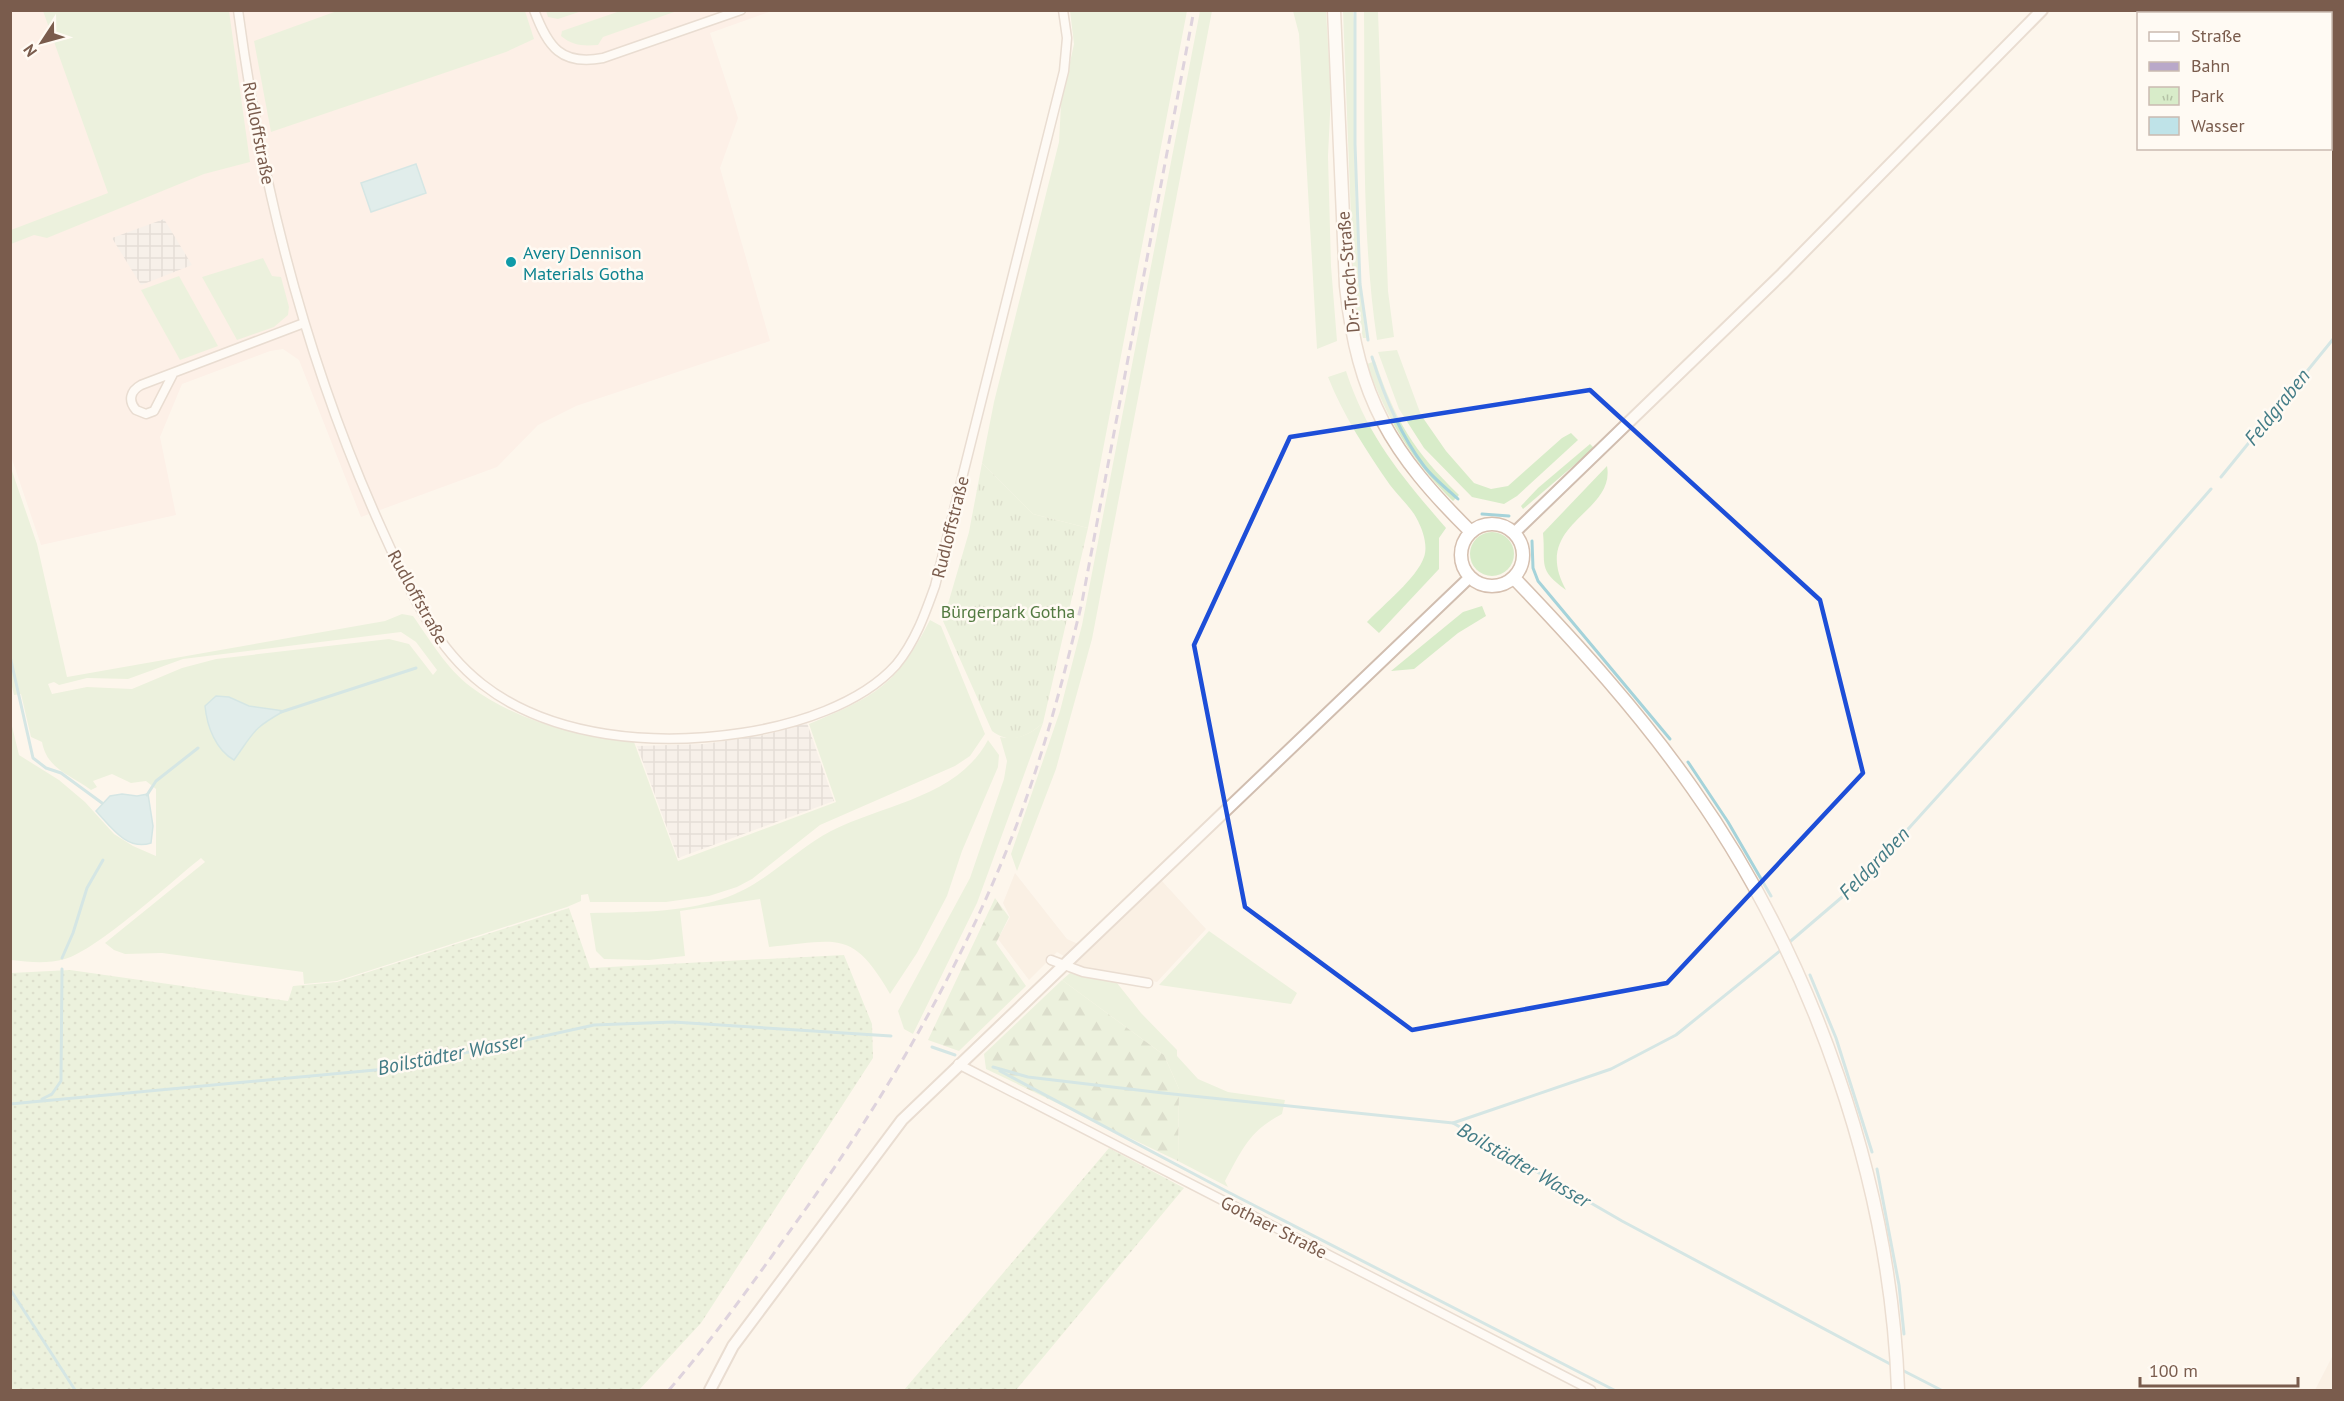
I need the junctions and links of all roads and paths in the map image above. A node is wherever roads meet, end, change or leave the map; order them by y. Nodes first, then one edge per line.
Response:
1 (238, 10) edge
2 (534, 10) edge
3 (741, 10) edge
4 (1063, 10) edge
5 (1334, 10) edge
6 (2042, 10) edge
7 (304, 323) junction
8 (173, 374) junction
9 (1471, 532) junction
10 (1514, 532) junction
11 (1470, 577) junction
12 (1514, 578) junction
13 (1051, 960) dead end
14 (1064, 963) junction
15 (1148, 983) dead end
16 (958, 1064) junction
17 (1898, 1384) edge
18 (710, 1390) edge
19 (1591, 1390) edge

1 - 7 street, Rudloffstraße
2 - 3 street
4 - 7 street, Rudloffstraße
5 - 9 main road, Dr.-Troch-Straße
6 - 10 street
7 - 8 street
8 - 8 street
9 - 10 main road
9 - 11 main road
10 - 12 main road
11 - 12 main road
11 - 14 street
12 - 17 main road
13 - 14 street
14 - 15 street
14 - 16 street
16 - 18 street
16 - 19 street, Gothaer Straße

